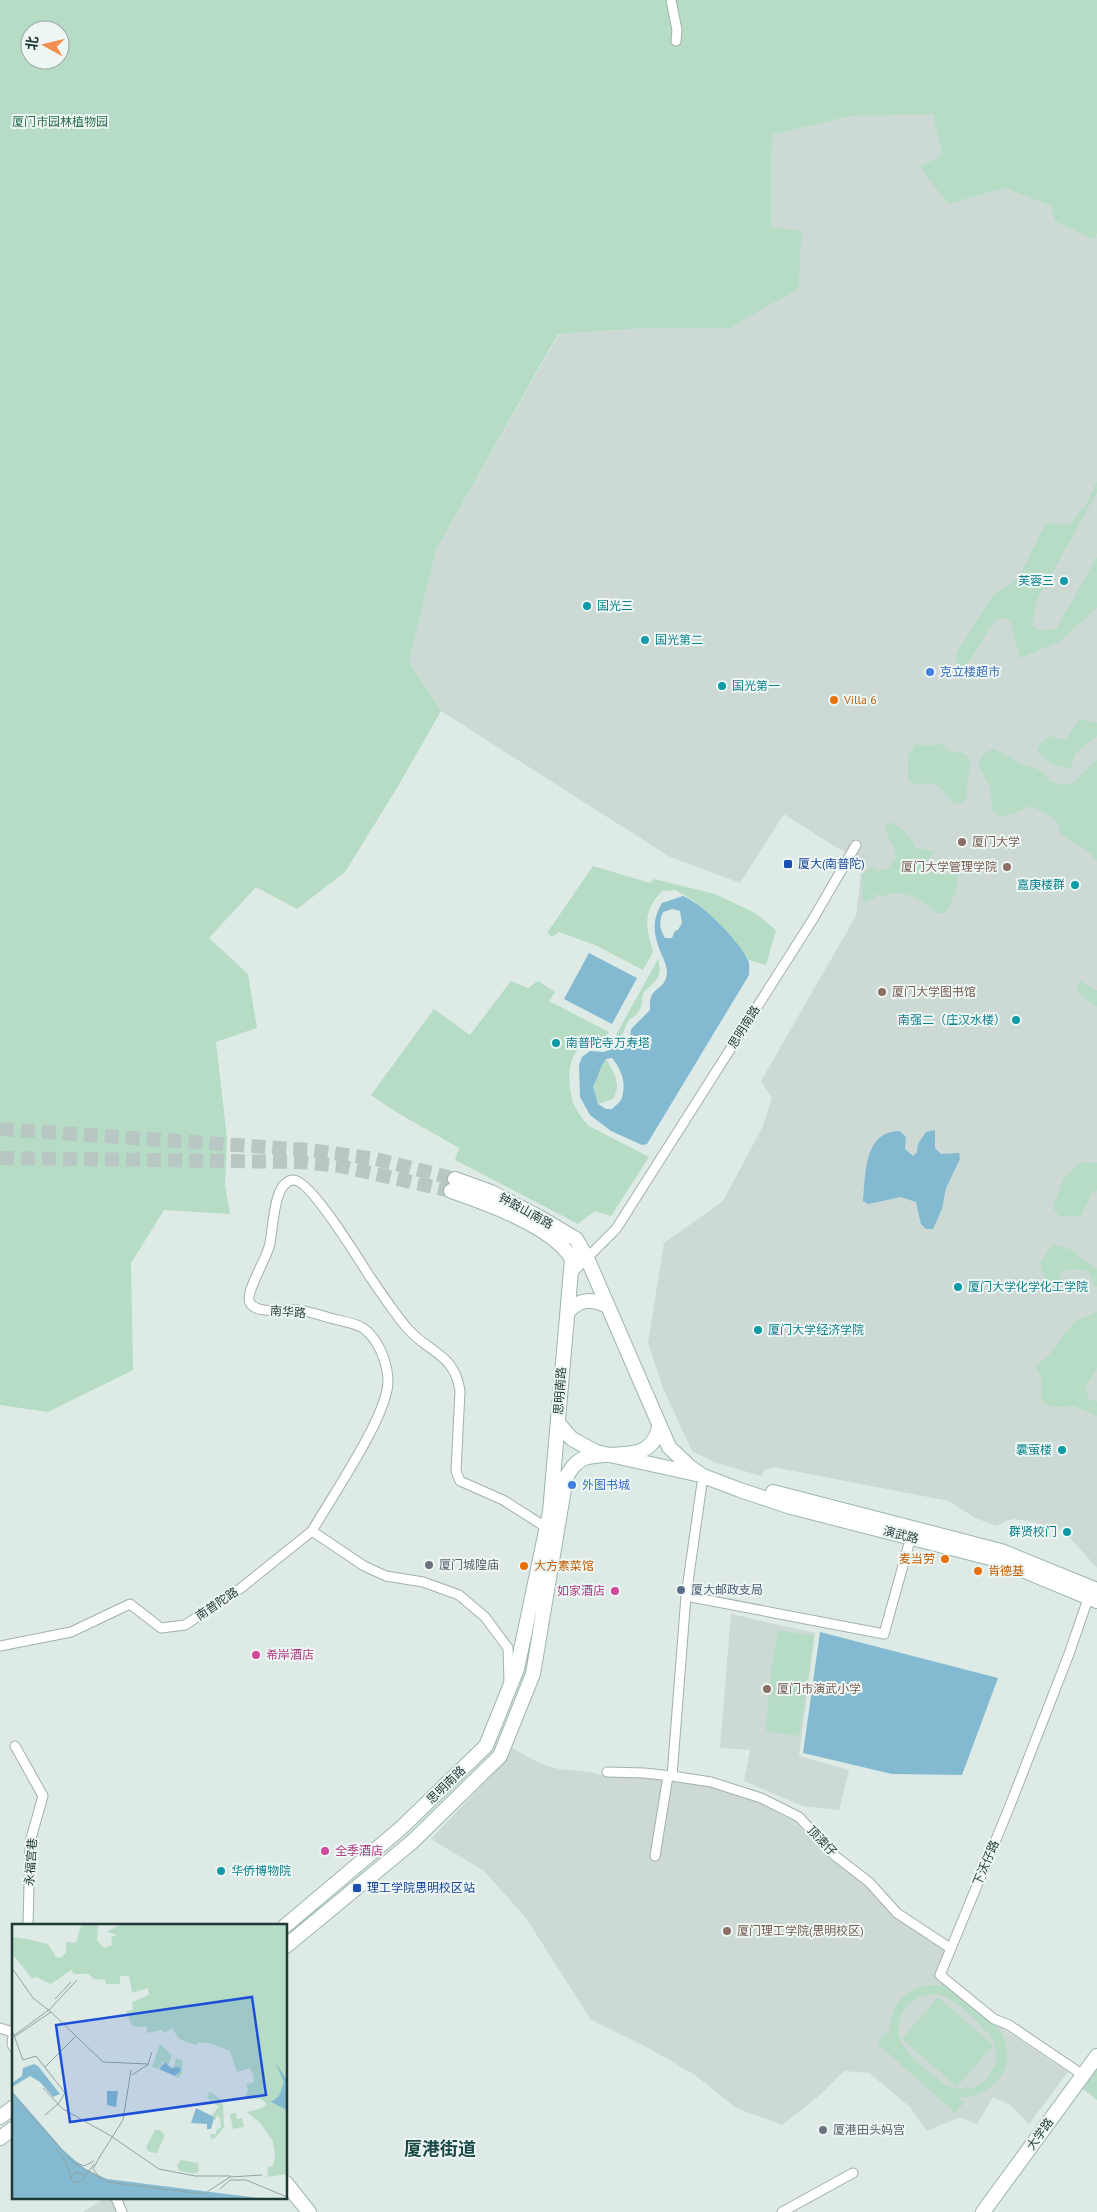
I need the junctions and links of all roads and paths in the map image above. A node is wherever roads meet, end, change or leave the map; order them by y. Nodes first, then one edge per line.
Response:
1 (671, 0) edge
2 (676, 41) dead end
3 (856, 845) dead end
4 (587, 1258) junction
5 (572, 1273) junction
6 (608, 1306) junction
7 (568, 1312) junction
8 (558, 1423) junction
9 (659, 1427) junction
10 (612, 1456) junction
11 (703, 1476) junction
12 (547, 1528) junction
13 (312, 1531) junction
14 (912, 1533) junction
15 (1093, 1594) edge
16 (686, 1596) junction
17 (0, 1646) edge
18 (509, 1688) junction
19 (15, 1746) dead end
20 (607, 1772) dead end
21 (670, 1776) junction
22 (655, 1856) dead end
23 (28, 1924) edge
24 (287, 1924) edge
25 (288, 1945) edge
26 (950, 1948) junction
27 (1097, 2056) edge
28 (1083, 2075) junction
29 (12, 2109) edge
30 (0, 2118) edge
31 (12, 2129) edge
32 (0, 2138) edge
33 (853, 2173) dead end
34 (288, 2186) edge
35 (117, 2200) edge
36 (122, 2212) edge
37 (309, 2212) edge
38 (782, 2212) edge
39 (983, 2212) edge

1 - 2 street
3 - 4 street, 思明南路
4 - 5 street, 思明南路
4 - 5 main road, 钟鼓山南路
4 - 6 main road, 钟鼓山南路
5 - 7 main road, 思明南路
6 - 7 main road
6 - 9 main road, 钟鼓山南路
7 - 8 main road, 思明南路
8 - 10 main road, 演武路
8 - 12 main road, 思明南路
9 - 10 main road
9 - 11 main road, 钟鼓山南路
10 - 11 main road, 演武路
10 - 25 main road, 思明南路
11 - 14 main road, 演武路
11 - 16 street
12 - 13 street, 南华路
12 - 18 main road, 思明南路
13 - 17 street, 南普陀路
13 - 18 street
14 - 15 main road, 演武路
14 - 16 street
15 - 26 street, 下沃仔路
16 - 21 street
18 - 24 main road, 思明南路
19 - 23 street, 永福宫巷
20 - 21 street, 顶澳仔
21 - 22 street
21 - 26 street, 顶澳仔
26 - 28 street, 下沃仔路
27 - 28 main road, 大学路
28 - 39 main road, 大学路
29 - 30 main road
31 - 32 main road
33 - 38 street
34 - 37 main road
35 - 36 street

